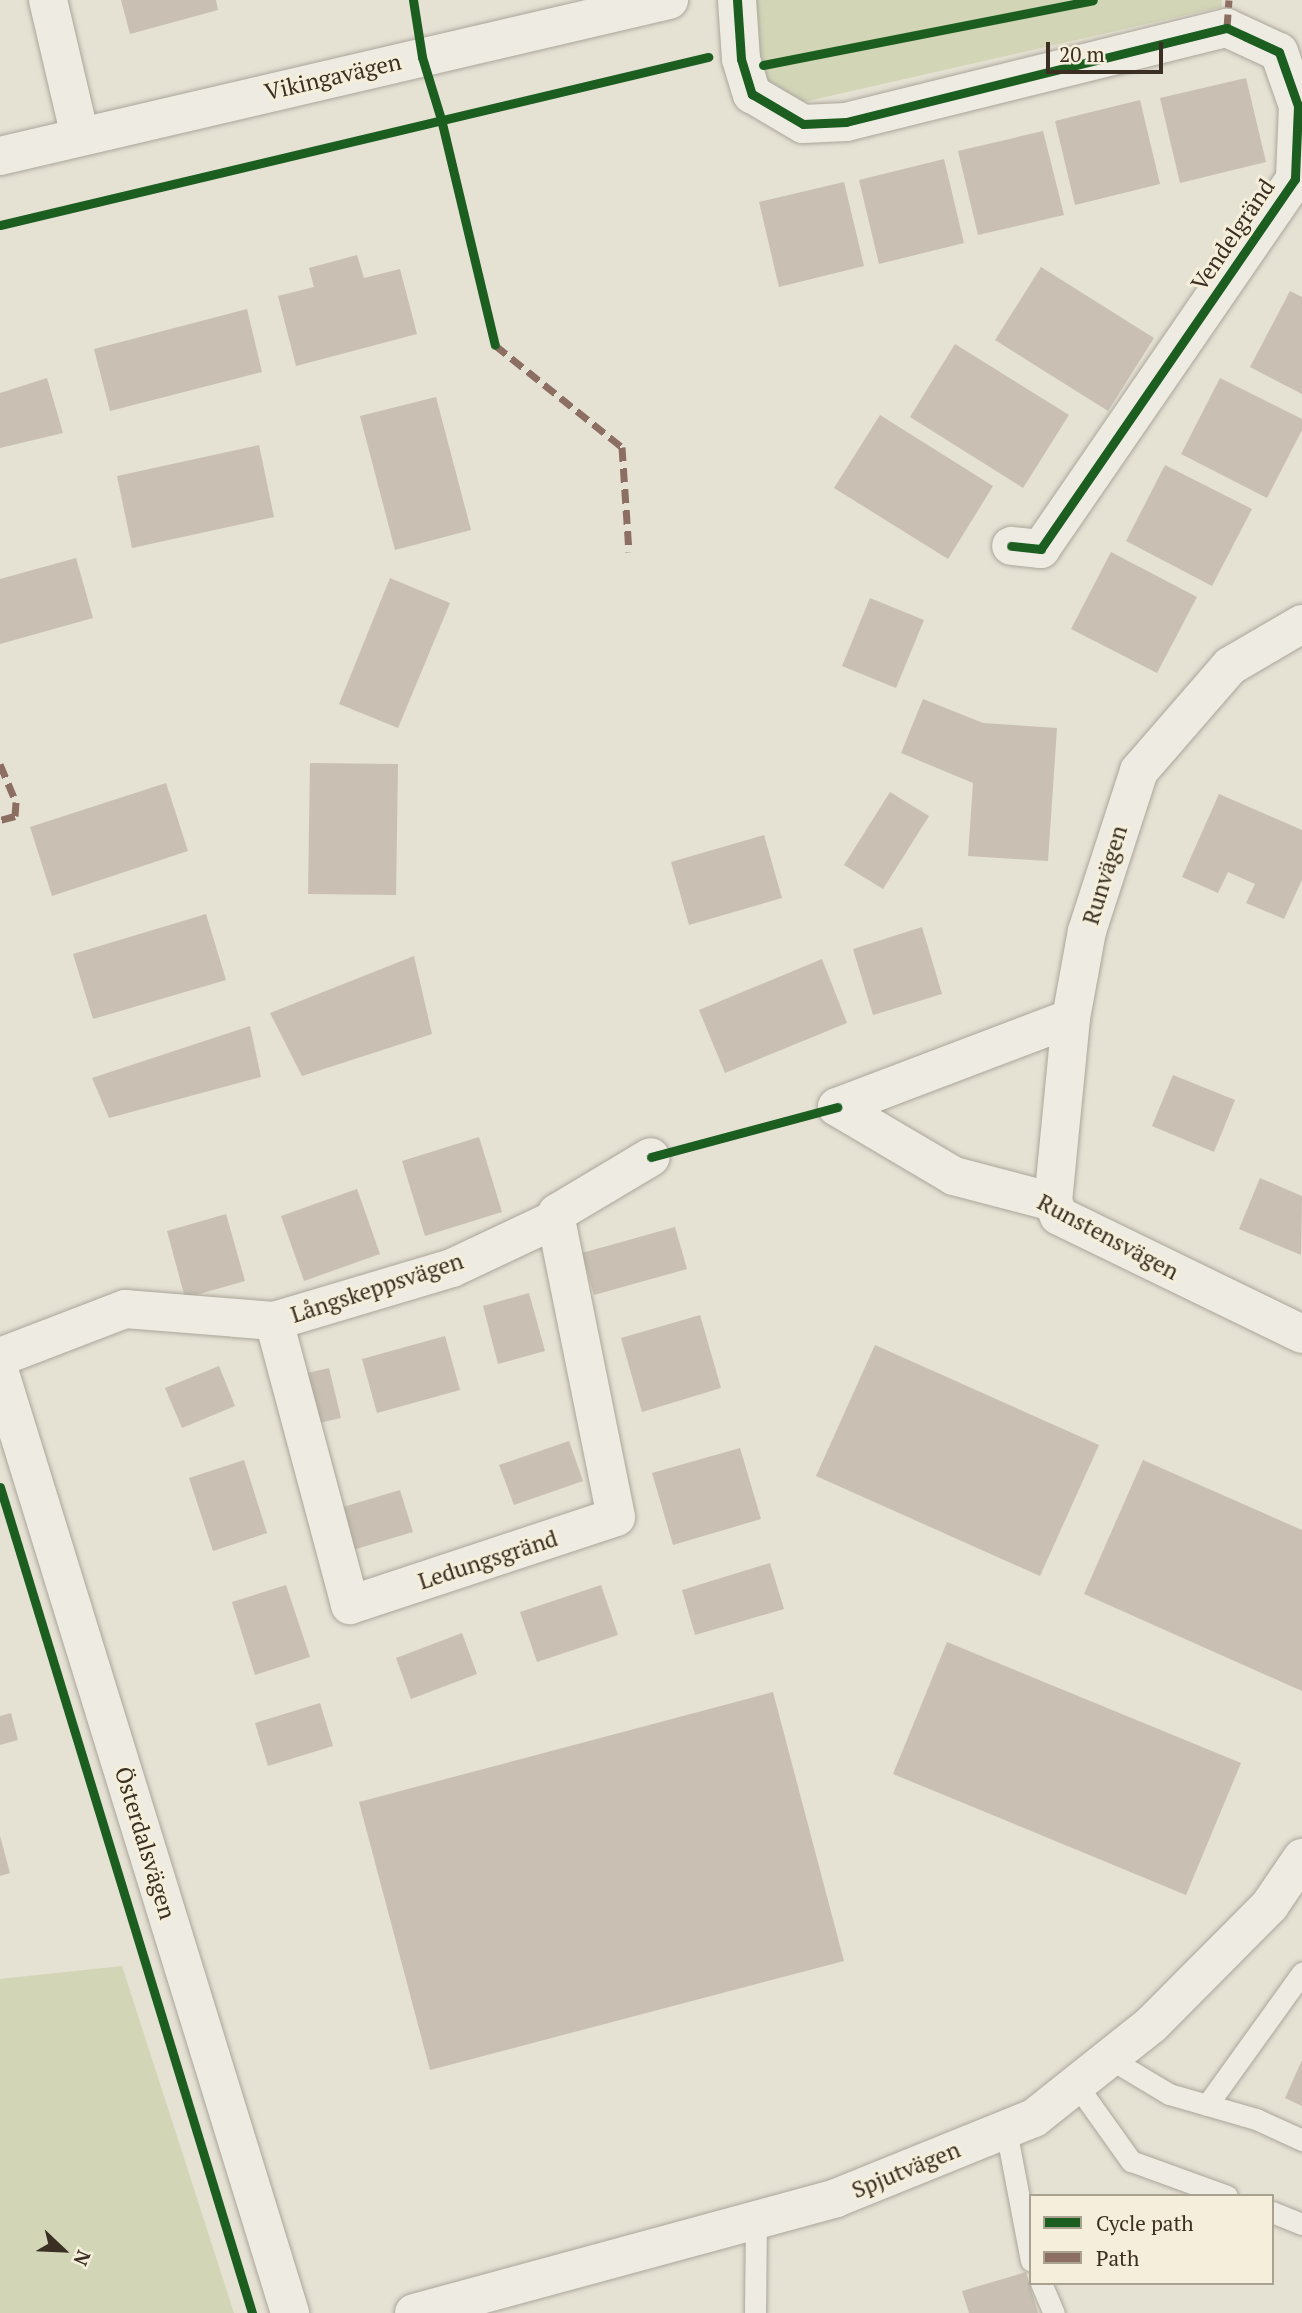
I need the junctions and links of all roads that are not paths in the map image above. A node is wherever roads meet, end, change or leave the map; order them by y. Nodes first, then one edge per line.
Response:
1 (48, 0) edge
2 (669, 0) edge
3 (737, 0) edge
4 (80, 136) junction
5 (0, 156) edge
6 (1011, 546) dead end
7 (1302, 624) edge
8 (1070, 1018) junction
9 (651, 1157) dead end
10 (1053, 1202) junction
11 (556, 1219) junction
12 (274, 1321) junction
13 (1302, 1334) edge
14 (0, 1357) edge
15 (0, 1373) edge
16 (1302, 1858) edge
17 (1302, 1973) edge
18 (1109, 2058) junction
19 (1076, 2084) junction
20 (1207, 2105) junction
21 (1006, 2130) junction
22 (1302, 2140) edge
23 (1222, 2194) edge
24 (1274, 2213) edge
25 (756, 2220) junction
26 (1302, 2224) edge
27 (1029, 2251) edge
28 (1042, 2285) edge
29 (290, 2313) edge
30 (414, 2313) edge
31 (755, 2313) edge
32 (1054, 2313) edge

1 - 4 street
2 - 4 street, Vikingavägen
3 - 6 street, Vendelgränd
4 - 5 street, Vikingavägen
7 - 8 street, Runvägen
8 - 10 street, Runvägen
8 - 10 street, Runstensvägen
9 - 11 street, Långskeppsvägen
10 - 13 street, Runstensvägen
11 - 12 street, Långskeppsvägen
11 - 12 street, Ledungsgränd
12 - 14 street, Långskeppsvägen
15 - 29 street, Österdalsvägen
16 - 18 street, Spjutvägen
17 - 20 lane
18 - 19 street, Spjutvägen
18 - 20 lane
19 - 21 street, Spjutvägen
19 - 23 lane
20 - 22 lane
21 - 25 street, Spjutvägen
21 - 27 lane
24 - 26 lane
25 - 30 street, Spjutvägen
25 - 31 lane
28 - 32 lane

